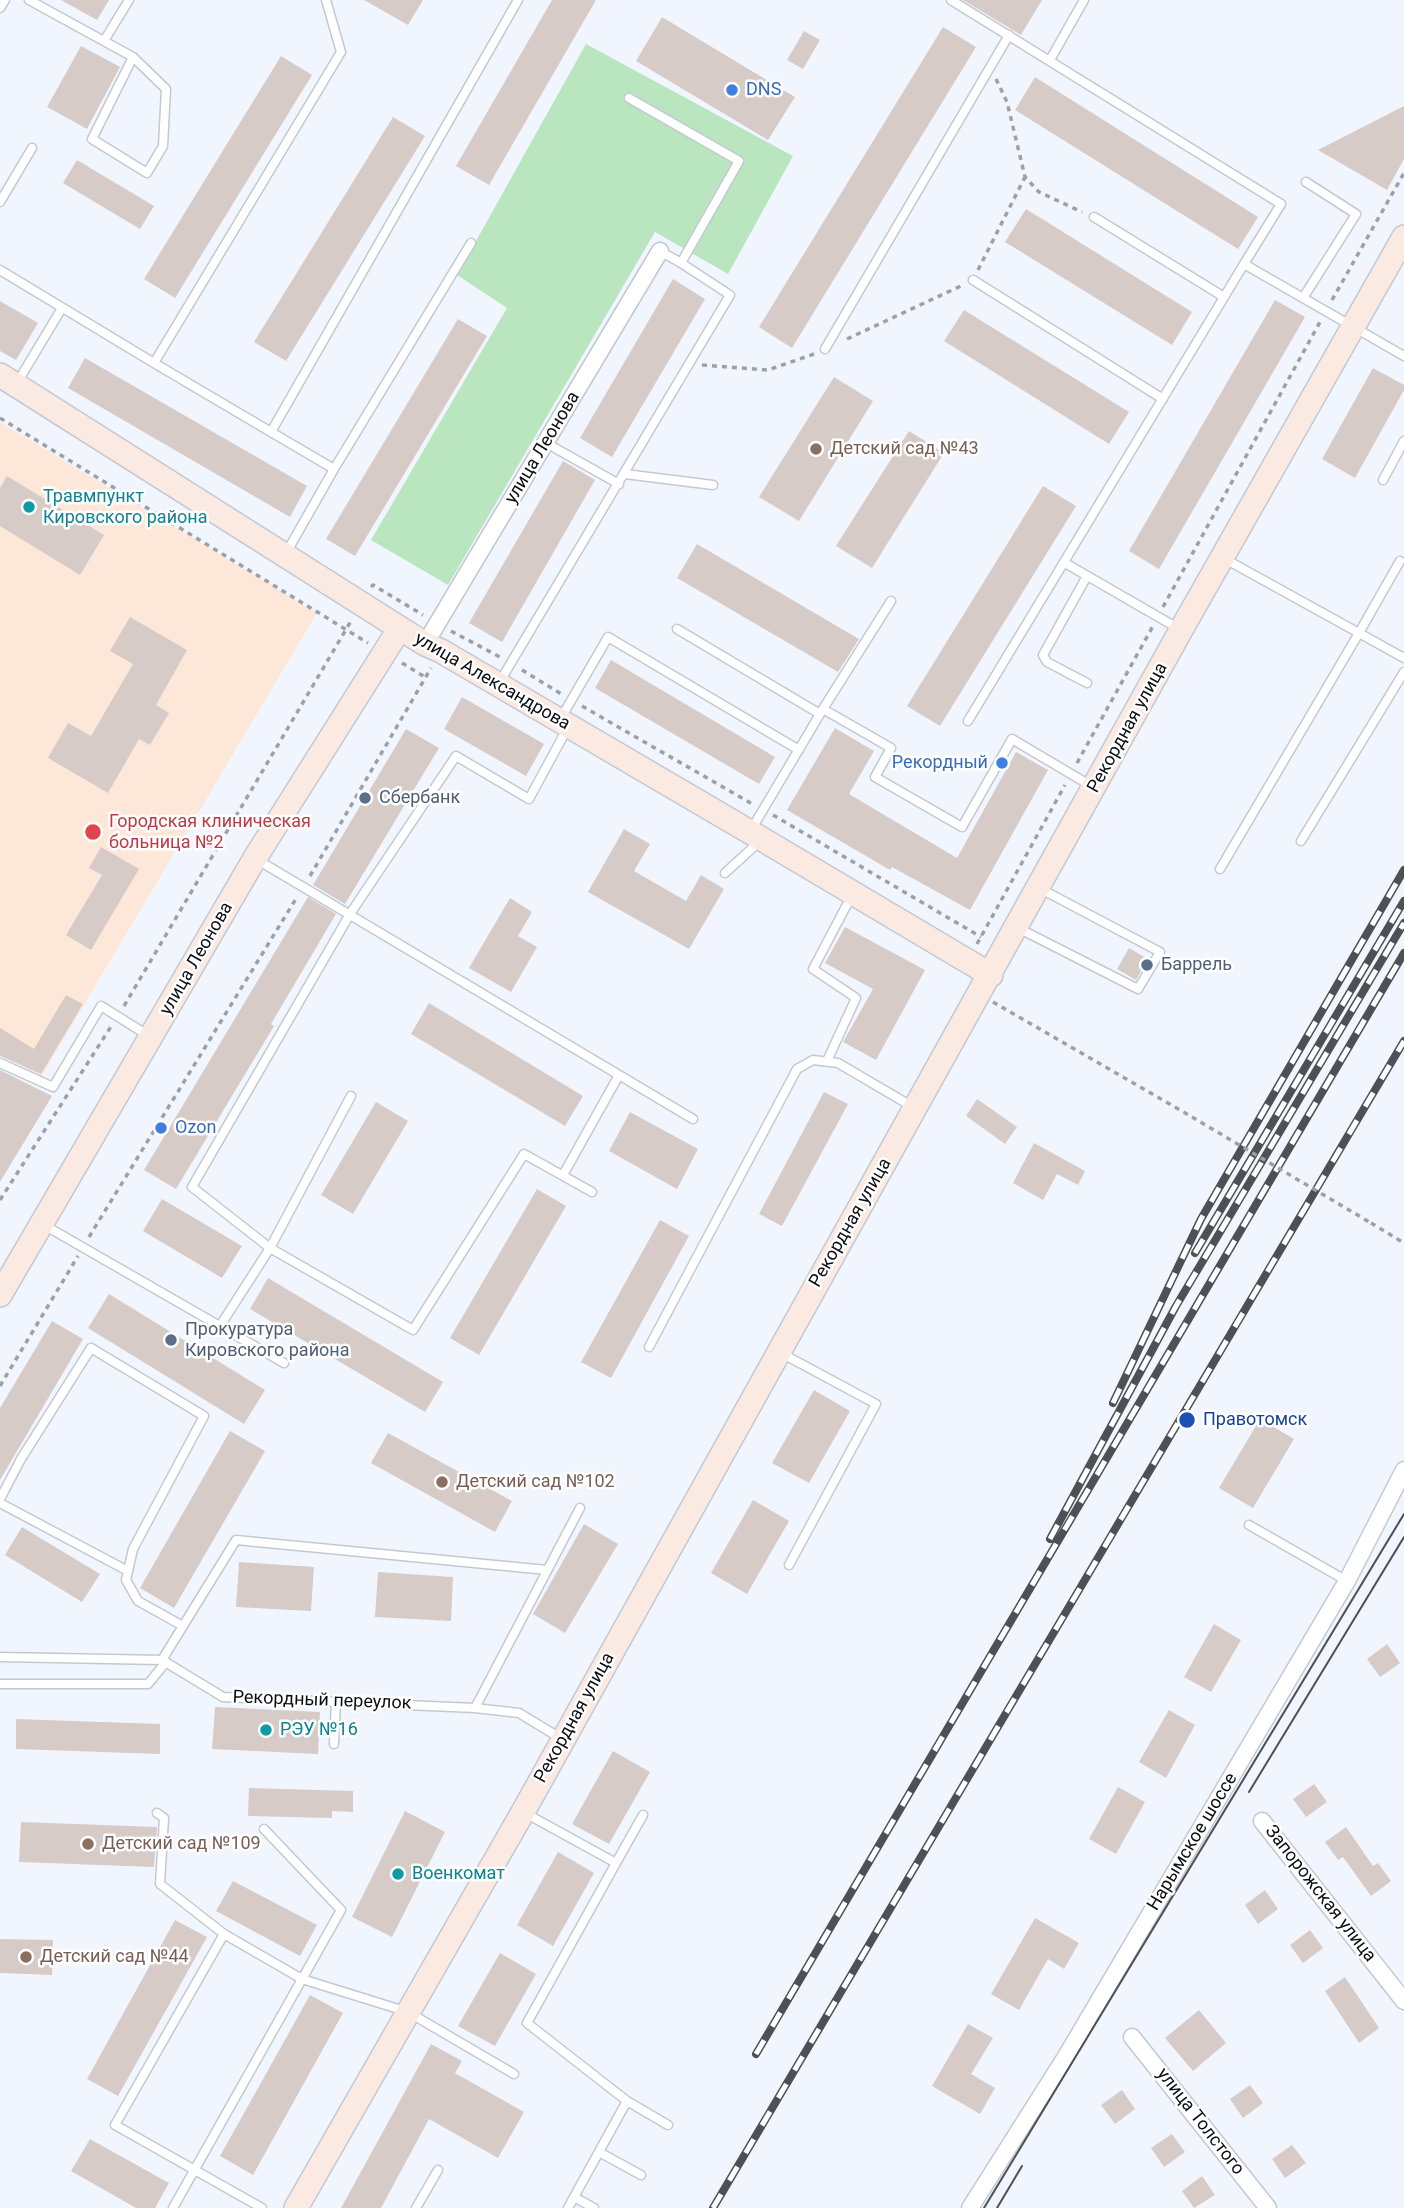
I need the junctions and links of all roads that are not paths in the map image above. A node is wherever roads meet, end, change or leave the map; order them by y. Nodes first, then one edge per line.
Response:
1 (5, 0) edge
2 (29, 0) edge
3 (129, 0) edge
4 (326, 0) edge
5 (519, 0) edge
6 (951, 0) edge
7 (1084, 0) edge
8 (0, 8) edge
9 (1009, 35) junction
10 (104, 41) junction
11 (133, 57) junction
12 (1050, 60) junction
13 (629, 98) dead end
14 (32, 148) dead end
15 (1306, 182) dead end
16 (0, 202) edge
17 (1094, 217) road end
18 (1404, 237) edge
19 (471, 243) dead end
20 (660, 251) joint
21 (681, 263) junction
22 (1244, 264) junction
23 (0, 270) edge
24 (973, 280) road end
25 (1224, 297) junction
26 (1303, 298) junction
27 (62, 307) junction
28 (1354, 327) junction
29 (825, 349) dead end
30 (1404, 356) edge
31 (154, 363) junction
32 (8, 380) edge
33 (1163, 399) junction
34 (271, 432) junction
35 (1404, 441) edge
36 (546, 443) junction
37 (334, 469) junction
38 (625, 474) junction
39 (1382, 480) dead end
40 (619, 484) junction
41 (713, 485) dead end
42 (284, 558) junction
43 (1222, 558) junction
44 (1400, 561) dead end
45 (1065, 563) junction
46 (1087, 576) junction
47 (891, 601) dead end
48 (400, 628) junction
49 (677, 629) dead end
50 (1181, 630) junction
51 (1359, 633) junction
52 (439, 642) junction
53 (1404, 658) edge
54 (1404, 672) edge
55 (1087, 683) dead end
56 (497, 685) junction
57 (822, 712) junction
58 (968, 721) dead end
59 (564, 723) junction
60 (799, 750) junction
61 (1096, 788) junction
62 (756, 836) junction
63 (1301, 841) dead end
64 (256, 858) junction
65 (1220, 869) dead end
66 (725, 873) dead end
67 (1039, 888) junction
68 (852, 895) junction
69 (350, 914) junction
70 (1017, 928) junction
71 (991, 975) junction
72 (151, 1038) junction
73 (827, 1061) junction
74 (0, 1063) edge
75 (619, 1075) junction
76 (351, 1096) dead end
77 (916, 1108) junction
78 (693, 1119) dead end
79 (563, 1175) junction
80 (593, 1192) dead end
81 (43, 1225) junction
82 (270, 1248) junction
83 (0, 1295) edge
84 (220, 1326) junction
85 (649, 1347) dead end
86 (778, 1351) junction
87 (284, 1363) dead end
88 (1404, 1470) edge
89 (0, 1501) edge
90 (580, 1508) dead end
91 (1249, 1525) dead end
92 (789, 1565) dead end
93 (547, 1570) junction
94 (128, 1571) junction
95 (1347, 1581) junction
96 (183, 1626) junction
97 (0, 1657) edge
98 (164, 1661) junction
99 (0, 1684) edge
100 (336, 1702) junction
101 (475, 1708) junction
102 (562, 1739) junction
103 (334, 1744) dead end
104 (157, 1812) dead end
105 (523, 1812) junction
106 (643, 1815) dead end
107 (1262, 1821) dead end
108 (264, 1829) dead end
109 (616, 1863) junction
110 (224, 1934) junction
111 (302, 1979) junction
112 (1404, 2001) edge
113 (408, 2012) junction
114 (1132, 2037) dead end
115 (514, 2074) dead end
116 (627, 2101) junction
117 (668, 2125) dead end
118 (599, 2152) junction
119 (196, 2170) junction
120 (438, 2170) dead end
121 (641, 2175) dead end
122 (574, 2197) junction
123 (173, 2208) edge
124 (262, 2208) edge
125 (296, 2208) edge
126 (416, 2208) edge
127 (568, 2208) edge
128 (594, 2208) edge
129 (970, 2208) edge
130 (1268, 2208) edge

1 - 8 lane
2 - 10 lane
3 - 10 lane
4 - 31 lane
5 - 34 lane
6 - 9 lane
7 - 12 lane
9 - 12 lane
9 - 29 lane
10 - 11 lane
11 - 11 lane
12 - 22 lane
13 - 21 lane
14 - 16 lane
15 - 26 lane
17 - 25 lane
18 - 28 main road, Рекордная улица
19 - 37 lane
20 - 21 lane
20 - 36 street, улица Леонова
21 - 38 lane
22 - 25 lane
22 - 26 lane
23 - 27 lane
24 - 33 lane
25 - 33 lane
26 - 28 lane
27 - 31 lane
27 - 32 lane
28 - 30 lane
28 - 43 main road, Рекордная улица
31 - 34 lane
32 - 42 main road, улица Александрова
33 - 45 lane
34 - 37 lane
35 - 39 lane
36 - 40 lane
36 - 52 street, улица Леонова
37 - 42 lane
38 - 40 lane
38 - 41 lane
40 - 56 lane
42 - 48 main road, улица Александрова
43 - 50 main road, Рекордная улица
43 - 51 lane
44 - 51 lane
45 - 46 lane
45 - 58 lane
46 - 50 lane
46 - 55 lane
47 - 57 lane
48 - 52 main road, улица Александрова
48 - 64 main road, улица Леонова
49 - 57 lane
50 - 61 main road, Рекордная улица
51 - 53 lane
51 - 65 lane
52 - 56 main road, улица Александрова
54 - 63 lane
56 - 59 main road, улица Александрова
57 - 60 lane
57 - 61 lane
59 - 60 lane
59 - 62 main road, улица Александрова
59 - 69 lane
60 - 62 lane
61 - 67 main road, Рекордная улица
62 - 66 lane
62 - 68 main road, улица Александрова
64 - 69 lane
64 - 72 main road, улица Леонова
67 - 70 main road, Рекордная улица
67 - 70 lane
68 - 71 main road, улица Александрова
68 - 73 lane
69 - 75 lane
69 - 82 lane
70 - 71 main road, Рекордная улица
71 - 77 main road, Рекордная улица
72 - 74 lane
72 - 81 main road, улица Леонова
73 - 77 lane
73 - 85 lane
75 - 78 lane
75 - 79 lane
76 - 82 lane
77 - 86 main road, Рекордная улица
79 - 80 lane
79 - 82 lane
81 - 83 main road, улица Леонова
81 - 84 lane
82 - 84 lane
84 - 87 lane
86 - 92 lane
86 - 102 main road, Рекордная улица
88 - 95 street, Нарымское шоссе
89 - 94 lane
89 - 94 lane
90 - 93 lane
91 - 95 lane
93 - 96 lane
93 - 101 lane
94 - 96 lane
95 - 129 street, Нарымское шоссе
96 - 98 lane
97 - 98 lane
98 - 99 lane
98 - 100 lane, Рекордный переулок
100 - 101 lane, Рекордный переулок
100 - 103 lane
101 - 102 lane, Рекордный переулок
102 - 105 main road, Рекордная улица
104 - 110 lane
105 - 109 lane
105 - 113 main road, Рекордная улица
106 - 109 lane
107 - 112 street, Запорожская улица
108 - 111 lane
109 - 116 lane
110 - 111 lane
110 - 119 lane
111 - 113 lane
111 - 119 lane
113 - 115 lane
113 - 125 main road, Рекордная улица
114 - 130 street, улица Толстого
116 - 117 lane
116 - 118 lane
118 - 121 lane
118 - 122 lane
119 - 123 lane
119 - 124 lane
120 - 126 lane
122 - 127 lane
122 - 128 lane

